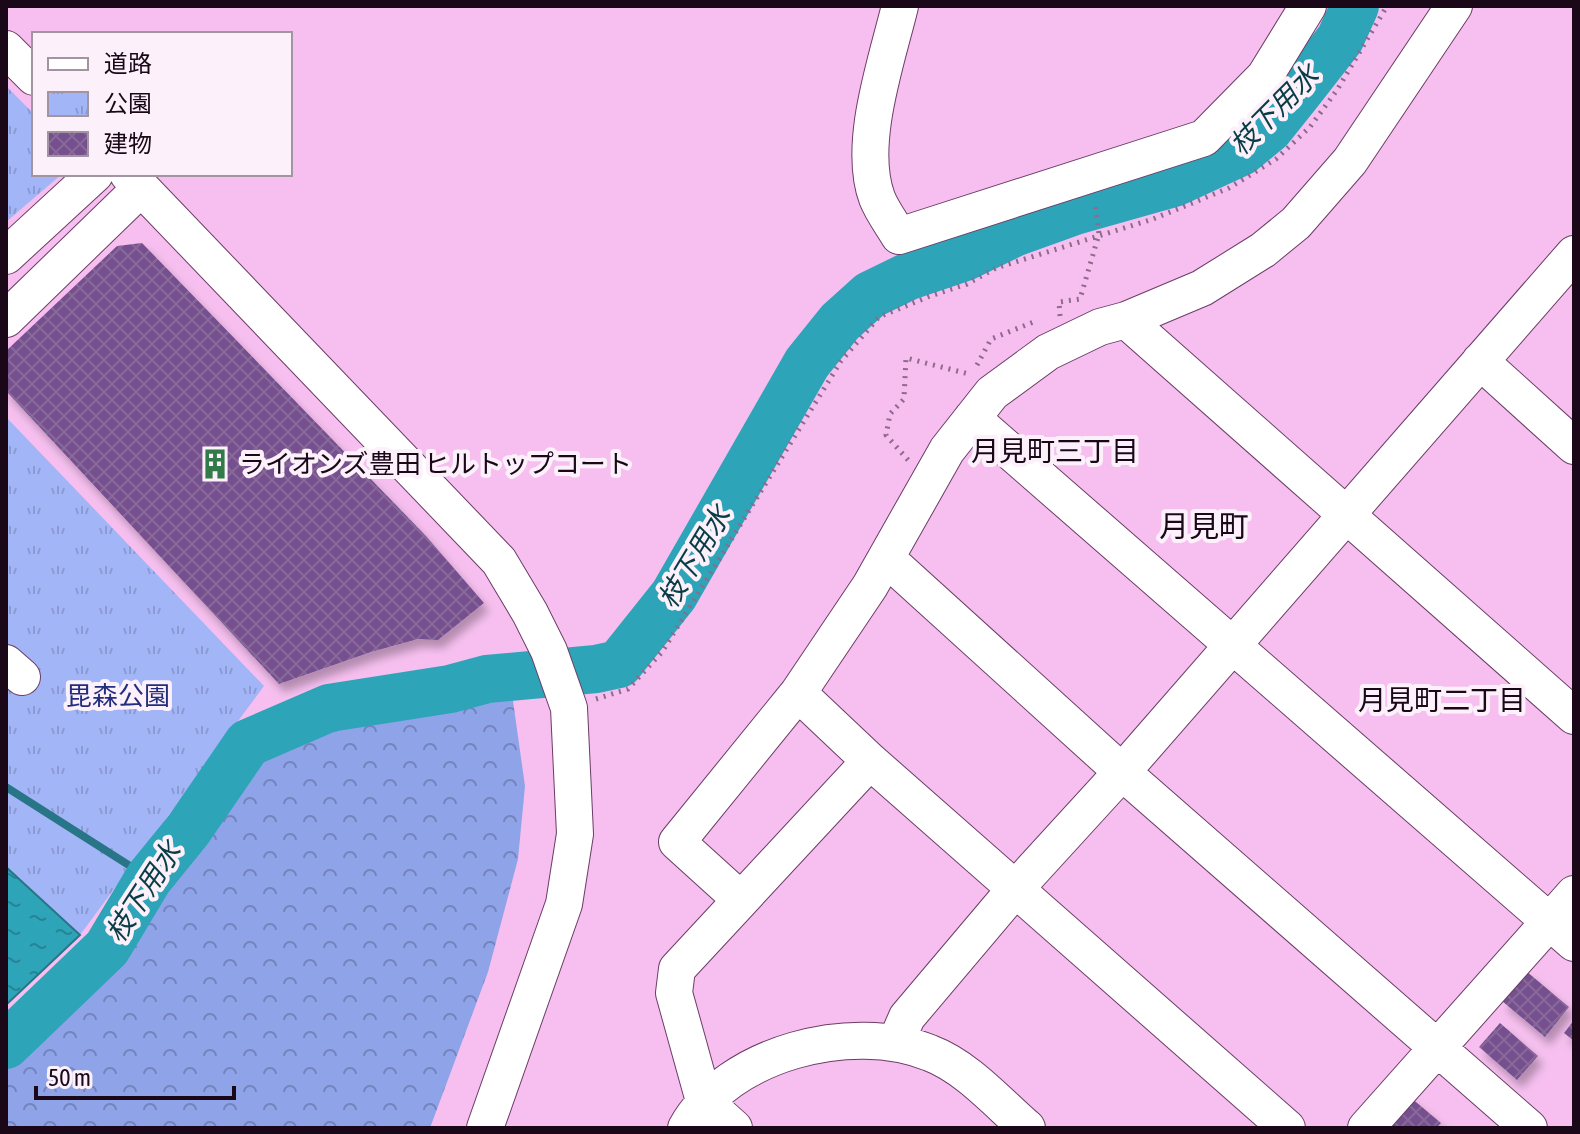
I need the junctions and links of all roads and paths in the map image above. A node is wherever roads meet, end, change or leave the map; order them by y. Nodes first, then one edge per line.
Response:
1 (900, 6) edge
2 (1308, 6) edge
3 (1387, 6) edge
4 (1454, 6) edge
5 (6, 49) edge
6 (32, 75) edge
7 (93, 176) edge
8 (135, 181) edge
9 (1099, 234) junction
10 (1574, 254) edge
11 (6, 256) edge
12 (10, 305) edge
13 (1126, 320) junction
14 (1064, 327) junction
15 (1480, 361) junction
16 (972, 418) junction
17 (1574, 446) edge
18 (930, 479) junction
19 (1346, 515) junction
20 (886, 558) junction
21 (1232, 644) junction
22 (560, 684) junction
23 (798, 693) junction
24 (1574, 716) edge
25 (870, 761) junction
26 (1122, 772) junction
27 (1016, 888) junction
28 (1574, 894) edge
29 (741, 900) junction
30 (1562, 932) edge
31 (896, 1042) junction
32 (1438, 1047) junction
33 (695, 1114) edge
34 (485, 1128) edge
35 (734, 1128) edge
36 (1027, 1128) edge
37 (1287, 1128) edge
38 (1366, 1128) edge
39 (1529, 1128) edge

1 - 2 street
3 - 9 path
4 - 13 street
5 - 6 street
7 - 11 street
8 - 12 street
8 - 22 street
9 - 14 path
9 - 22 path
10 - 15 street
13 - 14 street
13 - 19 street
14 - 16 street
14 - 18 path
15 - 17 street
15 - 19 street
16 - 18 street
16 - 21 street
18 - 20 street
19 - 21 street
19 - 24 street
20 - 23 street
20 - 26 street
21 - 26 street
21 - 30 street
22 - 34 street
23 - 25 street
23 - 29 street
25 - 27 street
25 - 29 street
26 - 27 street
26 - 32 street
27 - 31 street
27 - 37 street
28 - 30 street
29 - 33 street
30 - 32 street
31 - 33 street
31 - 36 street
32 - 38 street
32 - 39 street
33 - 35 street

